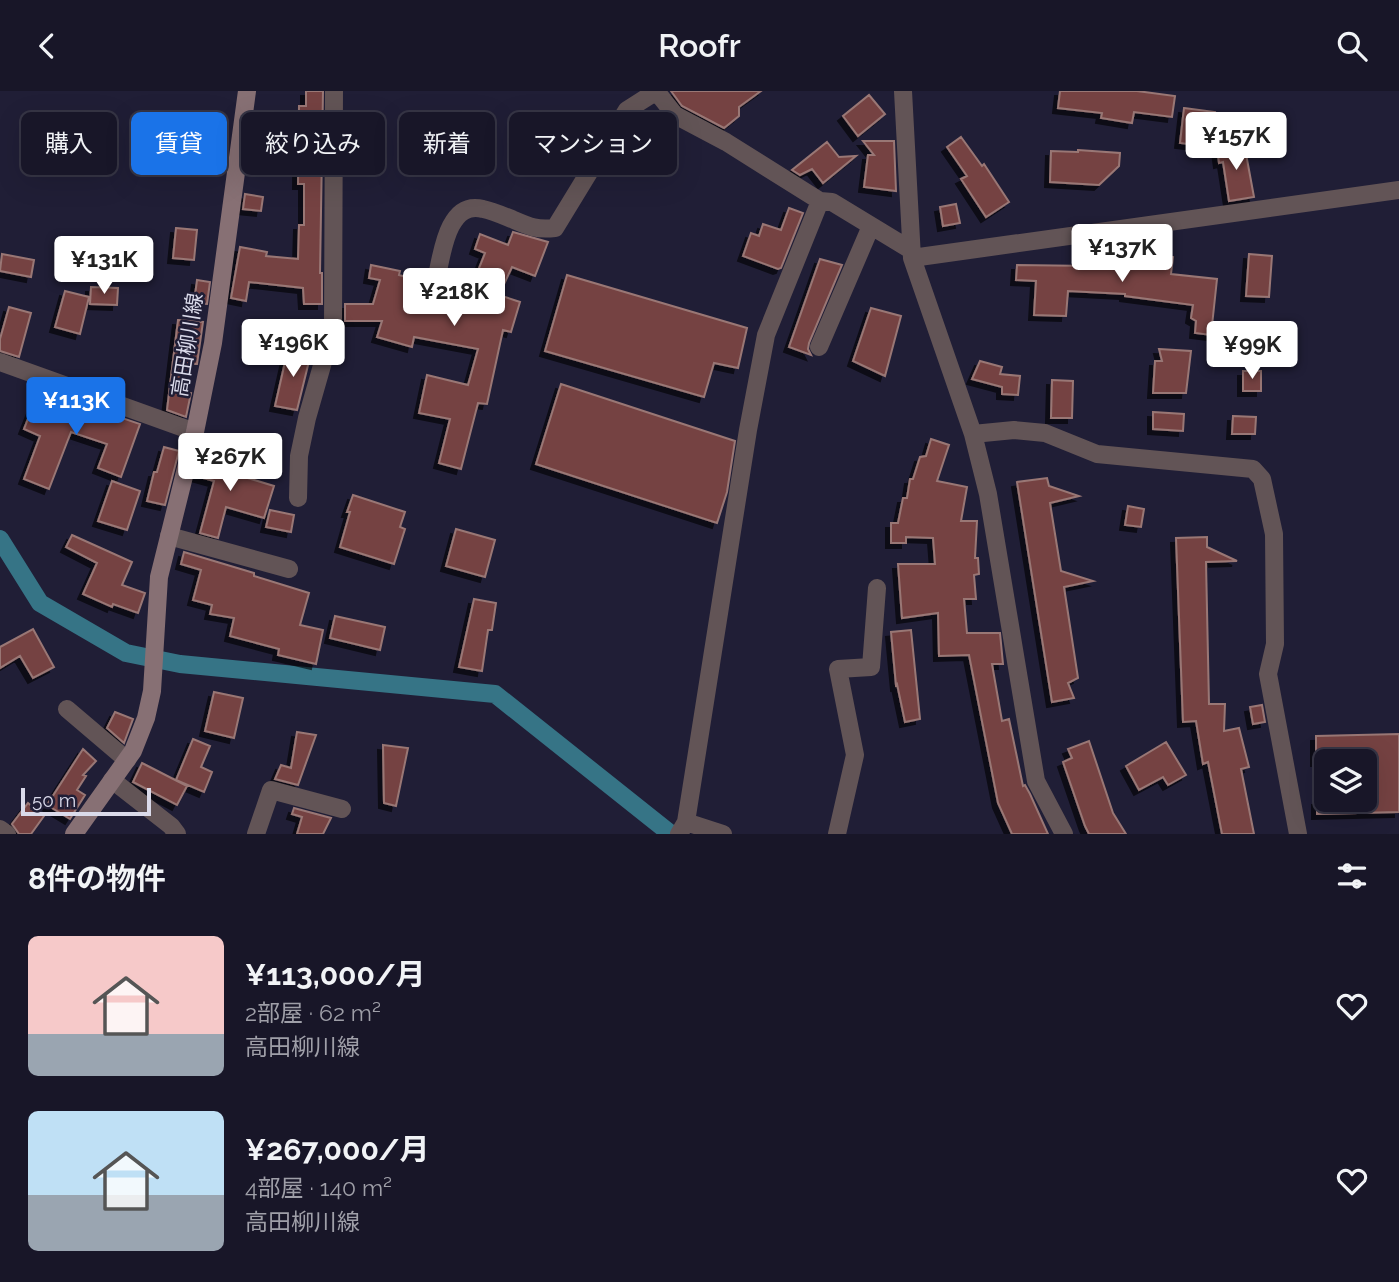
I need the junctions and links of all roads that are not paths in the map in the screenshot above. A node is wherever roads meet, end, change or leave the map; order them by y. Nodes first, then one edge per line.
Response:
1 (247, 91) edge
2 (334, 91) edge
3 (657, 91) edge
4 (903, 91) edge
5 (1399, 190) edge
6 (820, 201) junction
7 (871, 226) junction
8 (911, 254) junction
9 (438, 276) dead end
10 (819, 347) dead end
11 (0, 362) edge
12 (195, 432) junction
13 (973, 434) junction
14 (298, 498) dead end
15 (169, 536) junction
16 (289, 569) dead end
17 (877, 588) dead end
18 (67, 709) dead end
19 (127, 760) junction
20 (113, 780) junction
21 (342, 809) dead end
22 (683, 828) edge
23 (0, 829) edge
24 (7, 834) edge
25 (74, 834) edge
26 (177, 834) edge
27 (256, 834) edge
28 (723, 834) edge
29 (836, 834) edge
30 (1064, 834) edge
31 (1297, 834) edge

1 - 12 main road, 高田柳川線
2 - 14 street
3 - 6 street
3 - 9 street
4 - 8 street
5 - 8 street
6 - 7 street
6 - 22 street
7 - 8 street
7 - 10 street
8 - 13 street
11 - 12 street
12 - 15 main road, 高田柳川線
13 - 30 street
13 - 31 street
15 - 16 street
15 - 19 main road, 高田柳川線
17 - 29 street
18 - 19 street
19 - 20 main road, 高田柳川線
20 - 25 main road, 高田柳川線
20 - 26 street
21 - 27 street
22 - 28 street
23 - 24 street

